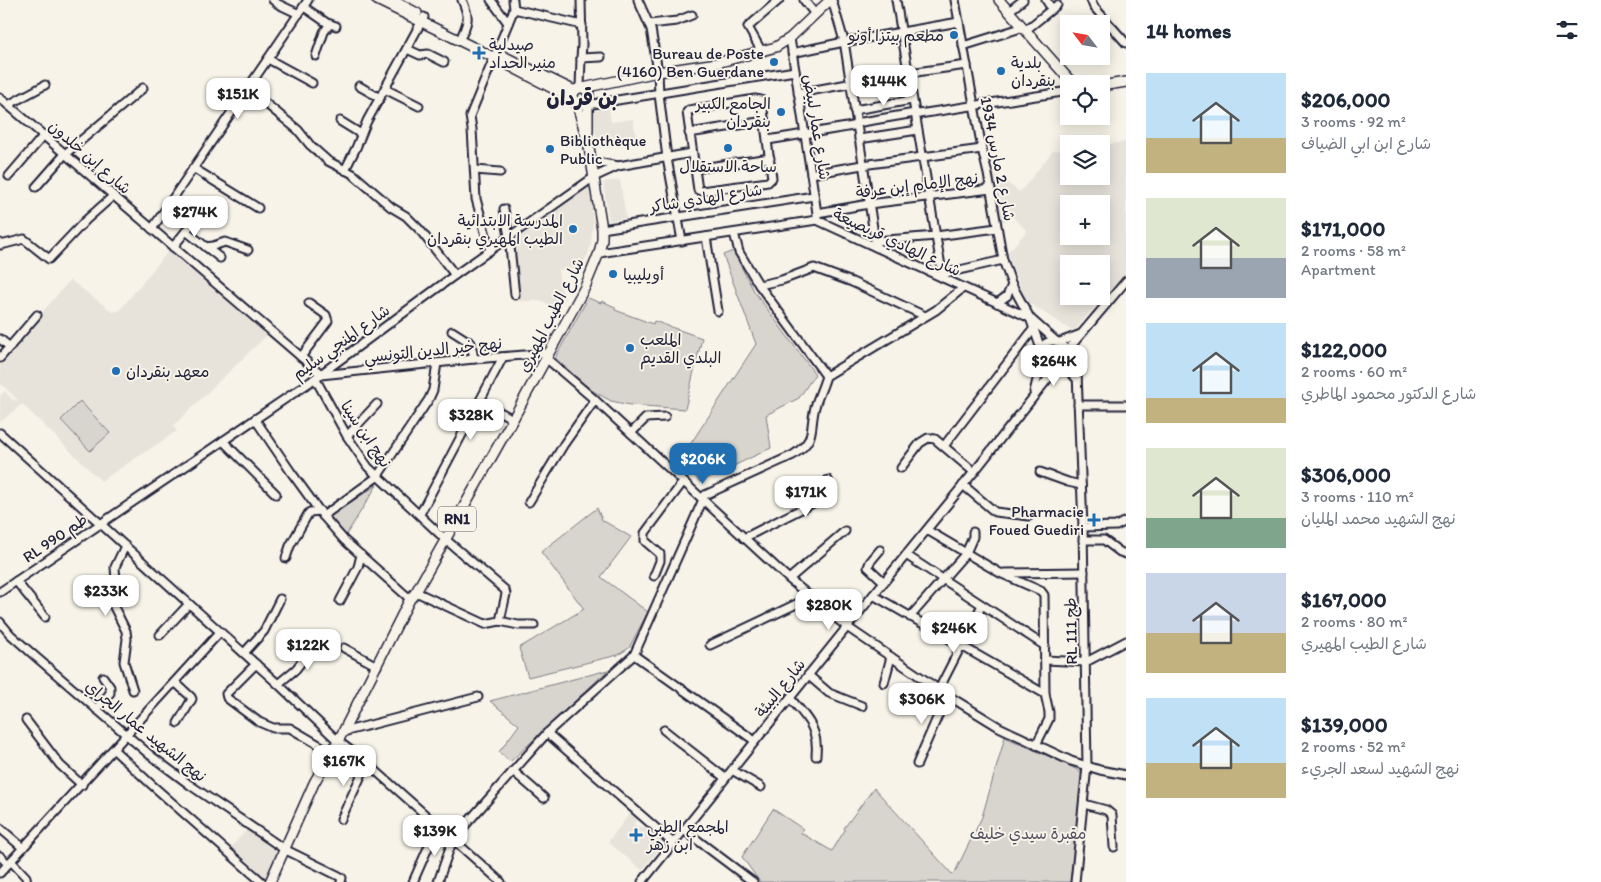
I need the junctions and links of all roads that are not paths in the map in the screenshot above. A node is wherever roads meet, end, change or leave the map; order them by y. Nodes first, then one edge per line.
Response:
1 (273, 0) edge
2 (377, 0) edge
3 (392, 0) edge
4 (462, 0) edge
5 (490, 0) edge
6 (513, 0) edge
7 (581, 0) edge
8 (638, 0) edge
9 (779, 0) edge
10 (804, 0) edge
11 (831, 0) edge
12 (896, 0) edge
13 (955, 0) edge
14 (1000, 0) edge
15 (1023, 0) edge
16 (1046, 0) edge
17 (1091, 0) edge
18 (306, 3) edge
19 (514, 9) junction
20 (1010, 11) junction
21 (299, 14) junction
22 (815, 14) junction
23 (692, 16) dead end
24 (423, 19) junction
25 (508, 22) junction
26 (959, 22) junction
27 (649, 24) junction
28 (582, 25) junction
29 (1025, 28) junction
30 (902, 32) junction
31 (462, 36) junction
32 (790, 38) junction
33 (844, 42) junction
34 (1126, 43) edge
35 (963, 46) junction
36 (407, 49) junction
37 (762, 52) junction
38 (792, 53) junction
39 (494, 55) junction
40 (316, 56) dead end
41 (601, 57) dead end
42 (581, 58) junction
43 (268, 59) junction
44 (444, 62) dead end
45 (967, 65) junction
46 (795, 71) junction
47 (658, 72) junction
48 (909, 73) junction
49 (1065, 75) edge
50 (1126, 82) edge
51 (312, 83) dead end
52 (850, 84) junction
53 (45, 85) dead end
54 (1110, 85) edge
55 (359, 86) dead end
56 (143, 88) dead end
57 (247, 88) junction
58 (385, 89) junction
59 (1060, 92) edge
60 (798, 93) junction
61 (659, 94) junction
62 (581, 96) junction
63 (0, 98) edge
64 (380, 98) junction
65 (912, 100) junction
66 (8, 105) junction
67 (419, 106) dead end
68 (974, 106) junction
69 (854, 110) junction
70 (916, 115) junction
71 (340, 121) dead end
72 (765, 121) junction
73 (856, 126) junction
74 (918, 130) junction
75 (689, 133) junction
76 (361, 134) junction
77 (804, 134) junction
78 (44, 135) junction
79 (859, 139) junction
80 (768, 140) junction
81 (982, 149) junction
82 (65, 154) junction
83 (692, 154) junction
84 (922, 157) junction
85 (667, 158) junction
86 (770, 158) junction
87 (591, 161) junction
88 (862, 165) junction
89 (618, 166) junction
90 (193, 168) junction
91 (694, 169) junction
92 (345, 170) junction
93 (475, 170) junction
94 (500, 172) dead end
95 (811, 174) junction
96 (9, 176) dead end
97 (594, 177) junction
98 (36, 187) dead end
99 (991, 189) junction
100 (113, 196) junction
101 (814, 196) junction
102 (929, 197) junction
103 (869, 204) junction
104 (258, 208) dead end
105 (504, 209) dead end
106 (199, 215) dead end
107 (677, 217) junction
108 (817, 217) junction
109 (997, 228) junction
110 (152, 229) junction
111 (602, 229) junction
112 (186, 231) junction
113 (734, 233) junction
114 (509, 236) junction
115 (936, 236) junction
116 (706, 237) junction
117 (682, 241) junction
118 (0, 244) edge
119 (876, 244) junction
120 (206, 246) junction
121 (173, 247) junction
122 (248, 250) dead end
123 (490, 250) junction
124 (599, 254) junction
125 (220, 258) dead end
126 (1003, 260) junction
127 (455, 275) junction
128 (943, 276) junction
129 (1126, 281) edge
130 (759, 285) junction
131 (1012, 285) junction
132 (963, 288) junction
133 (1016, 293) junction
134 (515, 295) dead end
135 (309, 303) dead end
136 (997, 303) junction
137 (1005, 307) junction
138 (718, 311) dead end
139 (37, 315) dead end
140 (925, 316) junction
141 (1030, 318) junction
142 (1035, 327) junction
143 (452, 331) dead end
144 (1082, 334) junction
145 (0, 339) edge
146 (1058, 342) junction
147 (10, 347) junction
148 (1042, 349) junction
149 (1066, 352) junction
150 (301, 356) junction
151 (503, 356) junction
152 (548, 356) junction
153 (0, 358) edge
154 (1042, 358) junction
155 (474, 359) junction
156 (437, 363) junction
157 (1059, 365) junction
158 (318, 376) junction
159 (826, 376) junction
160 (1077, 379) junction
161 (1034, 395) junction
162 (595, 400) junction
163 (480, 402) junction
164 (377, 404) dead end
165 (1078, 405) junction
166 (1126, 405) edge
167 (665, 417) dead end
168 (255, 419) junction
169 (513, 419) junction
170 (0, 433) edge
171 (631, 433) junction
172 (347, 436) junction
173 (223, 441) junction
174 (944, 446) junction
175 (901, 468) dead end
176 (974, 472) junction
177 (1040, 472) dead end
178 (377, 477) junction
179 (828, 480) dead end
180 (683, 482) junction
181 (963, 485) junction
182 (1081, 485) junction
183 (276, 494) dead end
184 (702, 499) junction
185 (529, 502) dead end
186 (322, 513) junction
187 (420, 514) junction
188 (1030, 516) dead end
189 (1126, 521) edge
190 (101, 524) junction
191 (1083, 526) junction
192 (927, 530) junction
193 (845, 532) dead end
194 (973, 532) dead end
195 (744, 538) junction
196 (445, 539) junction
197 (1083, 540) junction
198 (125, 546) junction
199 (880, 550) dead end
200 (966, 553) junction
201 (1126, 554) edge
202 (361, 555) junction
203 (906, 555) junction
204 (286, 558) dead end
205 (1084, 572) junction
206 (1000, 573) junction
207 (654, 576) dead end
208 (789, 579) junction
209 (942, 579) junction
210 (16, 581) junction
211 (884, 582) junction
212 (0, 592) edge
213 (416, 592) junction
214 (873, 595) junction
215 (280, 598) dead end
216 (810, 598) junction
217 (410, 599) junction
218 (340, 601) dead end
219 (189, 604) junction
220 (982, 605) junction
221 (910, 616) junction
222 (45, 617) dead end
223 (500, 621) junction
224 (0, 622) edge
225 (534, 625) dead end
226 (846, 627) junction
227 (220, 632) junction
228 (160, 635) dead end
229 (318, 640) dead end
230 (1126, 641) edge
231 (710, 645) dead end
232 (962, 646) junction
233 (1045, 646) junction
234 (344, 648) dead end
235 (244, 653) junction
236 (634, 655) junction
237 (891, 657) junction
238 (1045, 660) junction
239 (1086, 662) junction
240 (256, 664) junction
241 (377, 666) junction
242 (808, 675) junction
243 (103, 676) dead end
244 (176, 683) junction
245 (884, 683) dead end
246 (278, 684) junction
247 (939, 689) junction
248 (133, 690) dead end
249 (1045, 694) junction
250 (947, 695) junction
251 (478, 698) dead end
252 (790, 698) junction
253 (862, 706) dead end
254 (96, 709) junction
255 (26, 720) dead end
256 (178, 723) dead end
257 (664, 730) dead end
258 (547, 733) junction
259 (126, 735) junction
260 (340, 736) junction
261 (755, 741) junction
262 (1036, 745) junction
263 (114, 750) junction
264 (331, 752) junction
265 (816, 756) dead end
266 (367, 763) junction
267 (917, 764) dead end
268 (1088, 766) junction
269 (732, 770) junction
270 (513, 771) junction
271 (1126, 775) edge
272 (725, 778) junction
273 (82, 785) junction
274 (761, 787) dead end
275 (544, 798) dead end
276 (1084, 804) junction
277 (341, 819) dead end
278 (438, 825) junction
279 (0, 828) edge
280 (684, 830) junction
281 (453, 838) junction
282 (673, 843) junction
283 (1114, 847) dead end
284 (23, 848) junction
285 (284, 849) junction
286 (0, 856) edge
287 (10, 863) junction
288 (0, 873) edge
289 (27, 882) edge
290 (262, 882) edge
291 (270, 882) edge
292 (341, 882) edge
293 (413, 882) edge
294 (438, 882) edge
295 (500, 882) edge
296 (642, 882) edge
297 (753, 882) edge
298 (1075, 882) edge

1 - 21 street
2 - 24 main road
3 - 24 main road
4 - 31 street
5 - 25 street
6 - 19 street
7 - 28 street
8 - 27 street
9 - 37 street
10 - 22 street
11 - 22 main road
11 - 33 street
12 - 30 street
13 - 26 street, شارع 2 مارس 1934
14 - 20 main road
15 - 20 street
16 - 29 street
17 - 34 street
18 - 21 street
18 - 40 street
19 - 25 street
19 - 28 street
20 - 29 main road
21 - 43 street
22 - 32 main road
23 - 27 street
24 - 31 main road
24 - 36 street
24 - 39 main road
25 - 39 street
26 - 30 street
26 - 35 street, شارع 2 مارس 1934
27 - 47 street
28 - 42 street
29 - 35 street
29 - 49 main road
30 - 33 street
30 - 48 street
31 - 39 main road
32 - 37 main road
32 - 38 street, شارع عمار لبيض
33 - 38 street
33 - 52 street
35 - 45 street, شارع 2 مارس 1934
36 - 44 street
36 - 58 street
37 - 47 main road
38 - 46 street, شارع عمار لبيض
39 - 62 main road
39 - 93 street
41 - 42 street
42 - 62 street
43 - 51 street
43 - 57 street
45 - 48 street
45 - 68 street, شارع 2 مارس 1934
46 - 60 street, شارع عمار لبيض
46 - 61 street
47 - 61 street
47 - 62 main road
48 - 52 street
48 - 65 street
50 - 54 main road
52 - 60 street
52 - 69 street
53 - 66 street
55 - 64 street
56 - 82 street
57 - 90 street
57 - 92 street
58 - 64 street
58 - 67 street
59 - 68 street
60 - 77 street, شارع عمار لبيض
61 - 62 street
61 - 85 street
62 - 87 main road, شارع الطيب المهيري / RN1
63 - 66 street, شارع إبن خلدون
64 - 76 street
65 - 69 street
65 - 70 street
66 - 78 street, شارع إبن خلدون
68 - 70 street
68 - 81 street, شارع 2 مارس 1934
69 - 73 street
70 - 73 street
70 - 74 street
71 - 76 street
72 - 75 street
72 - 75 street
72 - 80 street
73 - 77 street
73 - 79 street
74 - 79 street
74 - 84 street
75 - 83 street
76 - 92 street
77 - 80 street
77 - 95 street, شارع عمار لبيض
78 - 82 street, شارع إبن خلدون
78 - 96 street
79 - 88 street
80 - 86 street
81 - 84 street
81 - 99 street, شارع 2 مارس 1934
82 - 98 street
82 - 100 street, شارع إبن خلدون
83 - 85 street
83 - 91 street
84 - 88 street
84 - 102 street
85 - 89 street
85 - 107 street
86 - 91 street
86 - 91 street
87 - 89 street
87 - 97 main road, شارع الطيب المهيري / RN1
88 - 95 street
88 - 103 street
89 - 97 street, شارع المنجي سليم
90 - 104 street
90 - 110 street
92 - 127 street
93 - 94 street
93 - 123 street
95 - 101 street, شارع عمار لبيض
97 - 111 main road, شارع الطيب المهيري / RN1
97 - 114 street, شارع المنجي سليم
99 - 102 street, نهج الإمام إبن عرفة
99 - 109 street, شارع 2 مارس 1934
100 - 110 street, شارع إبن خلدون
100 - 118 street
101 - 107 street, شارع الهادي شاكر
101 - 108 street, شارع عمار لبيض
102 - 103 street, نهج الإمام إبن عرفة
102 - 115 street
103 - 108 street, نهج الإمام إبن عرفة
103 - 119 street
105 - 114 street
106 - 112 street
107 - 111 street, شارع الهادي شاكر
107 - 117 street
108 - 113 street, شارع الهادي قريصيعة
108 - 119 street, شارع الهادي قريصيعة
109 - 115 street
109 - 126 street, شارع 2 مارس 1934
110 - 121 street, شارع إبن خلدون
111 - 124 main road, شارع الطيب المهيري / RN1
112 - 120 street
112 - 121 street
113 - 116 street, شارع الهادي قريصيعة
113 - 130 street
114 - 123 street, شارع المنجي سليم
114 - 134 street
115 - 119 street
115 - 128 street
116 - 117 street, شارع الهادي قريصيعة
116 - 138 street
117 - 124 street, شارع الهادي قريصيعة
119 - 128 street, شارع الهادي قريصيعة
120 - 122 street
120 - 125 street
121 - 150 street, شارع إبن خلدون
123 - 127 street, شارع المنجي سليم
124 - 152 main road, شارع الطيب المهيري / RN1
126 - 128 street
126 - 131 street, شارع 2 مارس 1934
127 - 158 street, شارع المنجي سليم
128 - 132 street, شارع الهادي قريصيعة
129 - 144 street
130 - 140 street
130 - 159 street
131 - 133 street, شارع 2 مارس 1934
131 - 136 street
132 - 136 street, شارع الهادي قريصيعة
132 - 140 street
133 - 137 street
133 - 141 street, شارع 2 مارس 1934
135 - 150 street
136 - 137 street, شارع الهادي قريصيعة
137 - 141 street, شارع الهادي قريصيعة
139 - 147 street
140 - 159 street
141 - 142 street
142 - 146 street
142 - 148 street
142 - 174 street
143 - 155 street
144 - 146 street
144 - 149 street
145 - 147 street
146 - 148 street
146 - 149 street
147 - 153 street
148 - 154 street
149 - 157 street
149 - 160 street, RL طج 111
150 - 158 street, شارع إبن خلدون
151 - 152 street, نهج خير الدين التونسي
151 - 155 street, نهج خير الدين التونسي
151 - 163 street
152 - 162 street
152 - 169 main road, شارع الطيب المهيري / RN1
154 - 157 street
154 - 161 street
155 - 156 street, نهج خير الدين التونسي
156 - 158 street, نهج خير الدين التونسي
156 - 178 street
157 - 160 street
157 - 161 street, شارع البيئة
158 - 168 street, شارع المنجي سليم
158 - 172 street, نهج ابن سينا
159 - 184 street
160 - 165 street, RL طج 111
161 - 176 street, شارع البيئة
162 - 171 street
162 - 185 street
163 - 169 street
163 - 187 street
164 - 172 street
165 - 166 street
165 - 182 street, RL طج 111
167 - 171 street
168 - 173 street, شارع المنجي سليم
168 - 186 street
169 - 196 main road, شارع الطيب المهيري / RN1
170 - 190 street
171 - 180 street
172 - 178 street, نهج ابن سينا
173 - 183 street
173 - 190 street, شارع المنجي سليم
174 - 175 street
174 - 176 street
176 - 181 street, شارع البيئة
177 - 182 street
178 - 186 street
178 - 187 street, نهج ابن سينا
179 - 195 street
180 - 184 street
180 - 207 street
181 - 188 street
181 - 192 street, شارع البيئة
182 - 191 street, RL طج 111
184 - 195 street
184 - 236 street
186 - 202 street
186 - 204 street
187 - 196 street, نهج ابن سينا
189 - 191 street
190 - 198 street
190 - 210 street, RL طم 990
191 - 197 street, RL طج 111
192 - 200 street
192 - 203 street, شارع البيئة
193 - 208 street
194 - 200 street
195 - 208 street
196 - 213 main road, شارع الطيب المهيري / RN1
196 - 223 street, نهج ابن سينا
197 - 201 street
197 - 205 street, RL طج 111
198 - 219 street
198 - 248 street
199 - 211 street
200 - 206 street
200 - 209 street
202 - 217 street
202 - 218 street
203 - 209 street
203 - 211 street, شارع البيئة
205 - 206 street
205 - 239 street, RL طج 111
206 - 233 street
208 - 216 street
209 - 220 street
209 - 221 street
210 - 212 street, RL طم 990
210 - 222 street
211 - 214 street, شارع البيئة
213 - 217 main road, شارع الطيب المهيري / RN1
213 - 223 street
214 - 221 street
214 - 226 street, شارع البيئة
215 - 235 street
216 - 226 street
216 - 231 street
217 - 241 main road, شارع الطيب المهيري / RN1
219 - 227 street
219 - 228 street
220 - 232 street
220 - 233 street
221 - 232 street
223 - 225 street
224 - 254 street, نهج الشهيد عمار الجراي
226 - 237 street
226 - 242 street, شارع البيئة
227 - 235 street
227 - 244 street
229 - 246 street
230 - 239 street
232 - 247 street
232 - 249 street
233 - 238 street
234 - 241 street
235 - 240 street
236 - 258 street
236 - 261 street
237 - 245 street
237 - 247 street
238 - 239 street
238 - 249 street
239 - 268 street, RL طج 111
240 - 246 street
240 - 264 street
241 - 260 main road, شارع الطيب المهيري / RN1
242 - 252 street, شارع البيئة
242 - 253 street
243 - 254 street
244 - 256 street
244 - 259 street
246 - 260 street
247 - 250 street
249 - 262 street
250 - 262 street
250 - 267 street
251 - 260 street
252 - 261 street, شارع البيئة
252 - 265 street
254 - 259 street, نهج الشهيد عمار الجراي
255 - 273 street
257 - 272 street
258 - 270 street
258 - 282 street
259 - 263 street
259 - 285 street, نهج الشهيد عمار الجراي
260 - 264 main road, شارع الطيب المهيري / RN1
260 - 266 street
261 - 269 street, شارع البيئة
262 - 268 street
263 - 273 street
263 - 290 street
264 - 285 main road, شارع الطيب المهيري / RN1
266 - 277 street
266 - 278 street
268 - 271 street
268 - 276 street, RL طج 111
269 - 272 street, شارع البيئة
269 - 274 street
270 - 275 street
270 - 281 street
272 - 280 street, شارع البيئة
273 - 284 street
276 - 283 street
276 - 298 street, RL طج 111
278 - 281 street
278 - 293 street
279 - 284 street
280 - 282 street, شارع البيئة
280 - 297 street
281 - 294 street
281 - 295 street
282 - 296 street, شارع البيئة
284 - 287 street
285 - 291 main road, شارع الطيب المهيري / RN1
285 - 292 street, نهج الشهيد عمار الجراي
286 - 287 street
287 - 288 street
287 - 289 street

